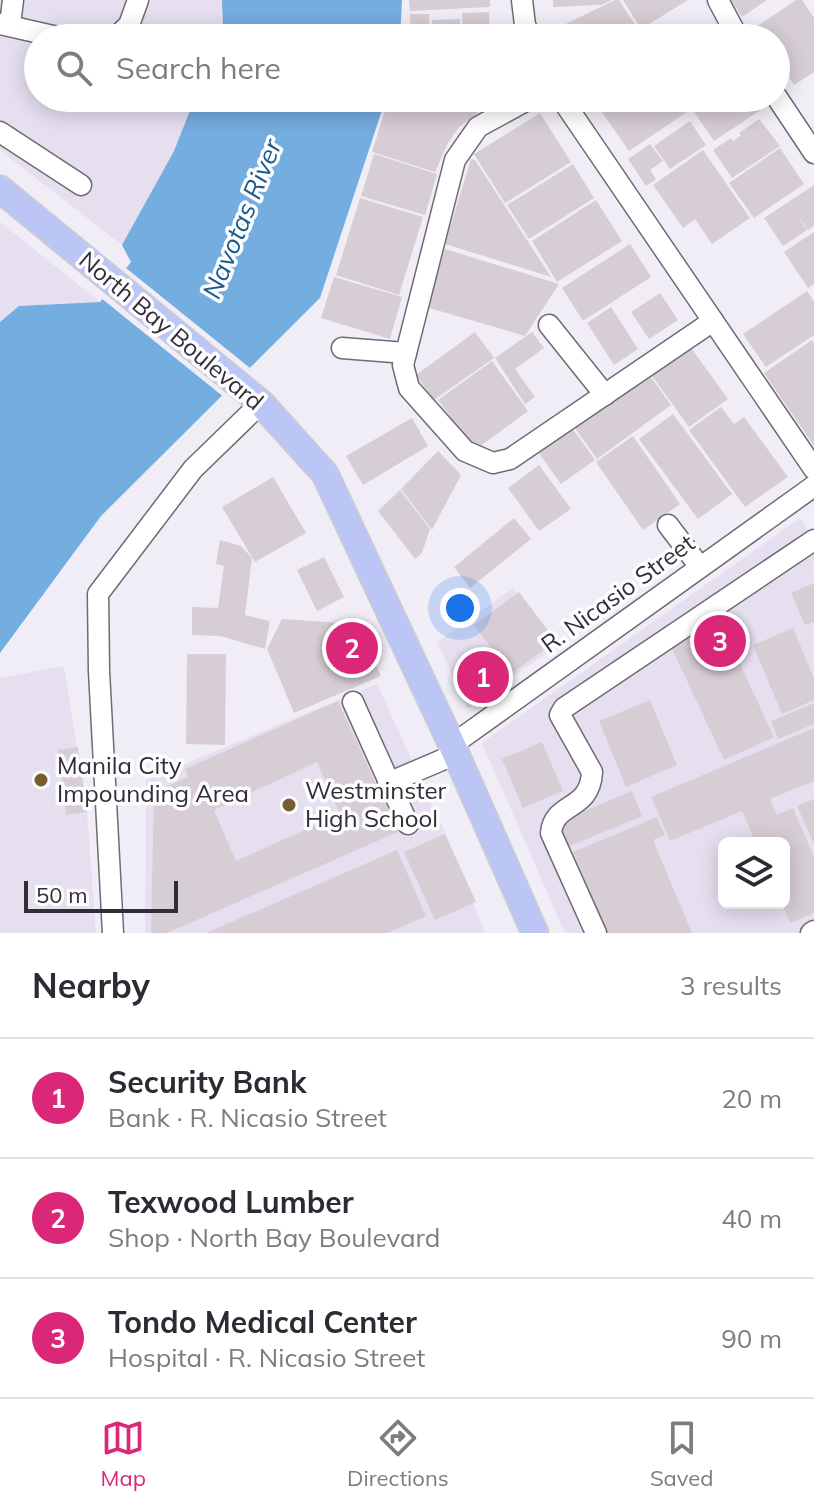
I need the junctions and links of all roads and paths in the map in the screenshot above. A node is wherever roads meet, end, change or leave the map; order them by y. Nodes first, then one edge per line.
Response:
1 (13, 0) edge
2 (138, 0) edge
3 (522, 0) edge
4 (718, 0) edge
5 (129, 24) edge
6 (525, 24) edge
7 (731, 24) edge
8 (5, 25) edge
9 (505, 112) edge
10 (571, 112) edge
11 (787, 112) edge
12 (0, 132) edge
13 (814, 153) edge
14 (81, 185) dead end
15 (0, 189) edge
16 (713, 321) junction
17 (549, 325) dead end
18 (342, 348) dead end
19 (406, 353) junction
20 (605, 395) junction
21 (261, 403) junction
22 (814, 469) edge
23 (814, 486) edge
24 (668, 525) dead end
25 (814, 540) edge
26 (700, 567) junction
27 (353, 702) dead end
28 (454, 750) junction
29 (388, 783) junction
30 (408, 824) dead end
31 (113, 933) edge
32 (535, 933) edge
33 (596, 933) edge

1 - 8 street
2 - 5 street
3 - 6 street
4 - 7 street
9 - 19 street
10 - 16 street
11 - 13 street
12 - 14 street
15 - 21 main road, North Bay Boulevard
16 - 20 street
16 - 22 street
17 - 20 street
18 - 19 street
19 - 20 street
21 - 28 main road, North Bay Boulevard
21 - 31 street
23 - 26 street, R. Nicasio Street
24 - 26 street
25 - 33 street
26 - 28 street, R. Nicasio Street
27 - 29 street
28 - 29 street, R. Nicasio Street
28 - 32 main road, North Bay Boulevard
29 - 30 street

